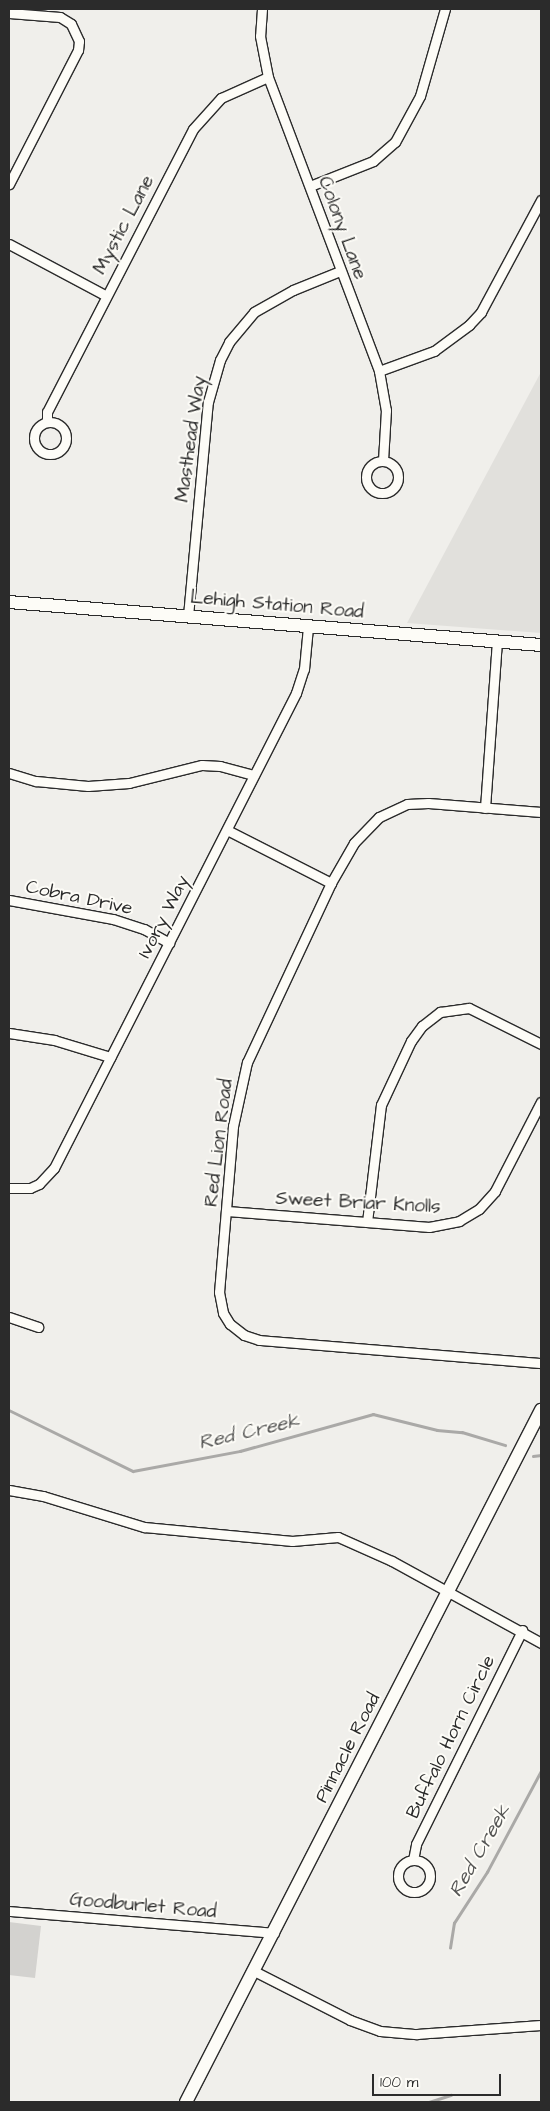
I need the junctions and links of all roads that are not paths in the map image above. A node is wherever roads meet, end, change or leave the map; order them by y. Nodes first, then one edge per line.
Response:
1 (262, 9) edge
2 (445, 9) edge
3 (9, 13) edge
4 (268, 77) junction
5 (9, 184) edge
6 (310, 186) junction
7 (541, 200) edge
8 (9, 244) edge
9 (340, 272) junction
10 (105, 295) junction
11 (379, 371) junction
12 (47, 422) dead end
13 (383, 460) dead end
14 (9, 602) edge
15 (188, 616) junction
16 (308, 626) junction
17 (497, 642) junction
18 (541, 646) edge
19 (9, 773) edge
20 (254, 775) junction
21 (485, 808) junction
22 (541, 812) edge
23 (227, 830) junction
24 (331, 883) junction
25 (9, 900) edge
26 (169, 943) junction
27 (9, 1033) edge
28 (541, 1044) edge
29 (110, 1057) junction
30 (541, 1102) edge
31 (9, 1188) edge
32 (226, 1210) junction
33 (367, 1222) junction
34 (9, 1317) edge
35 (38, 1327) dead end
36 (541, 1363) edge
37 (541, 1410) edge
38 (9, 1490) edge
39 (449, 1591) junction
40 (522, 1630) junction
41 (541, 1643) edge
42 (413, 1860) dead end
43 (9, 1911) edge
44 (274, 1933) junction
45 (254, 1971) junction
46 (541, 2025) edge
47 (186, 2102) edge

1 - 4 street, Colony Lane
2 - 6 street
3 - 5 street
4 - 6 street, Colony Lane
4 - 10 street, Mystic Lane
6 - 9 street, Colony Lane
7 - 11 street
8 - 10 street
9 - 11 street, Colony Lane
9 - 15 street, Masthead Way
10 - 12 street, Mystic Lane
11 - 13 street, Colony Lane
14 - 15 street, Lehigh Station Road
15 - 16 street, Lehigh Station Road
16 - 17 street, Lehigh Station Road
16 - 20 street, Ivory Way
17 - 18 street, Lehigh Station Road
17 - 21 street
19 - 20 street
20 - 23 street, Ivory Way
21 - 22 street, Red Lion Road
21 - 24 street, Red Lion Road
23 - 24 street
23 - 26 street, Ivory Way
24 - 32 street, Red Lion Road
25 - 26 street, Cobra Drive
26 - 29 street, Ivory Way
27 - 29 street
28 - 33 street
29 - 31 street, Ivory Way
30 - 33 street, Sweet Briar Knolls
32 - 33 street, Sweet Briar Knolls
32 - 36 street, Red Lion Road
34 - 35 street
37 - 39 street, Pinnacle Road
38 - 39 street
39 - 40 street
39 - 44 street, Pinnacle Road
40 - 41 street
40 - 42 street, Buffalo Horn Circle
43 - 44 street, Goodburlet Road
44 - 45 street, Pinnacle Road
45 - 46 street
45 - 47 street, Pinnacle Road

